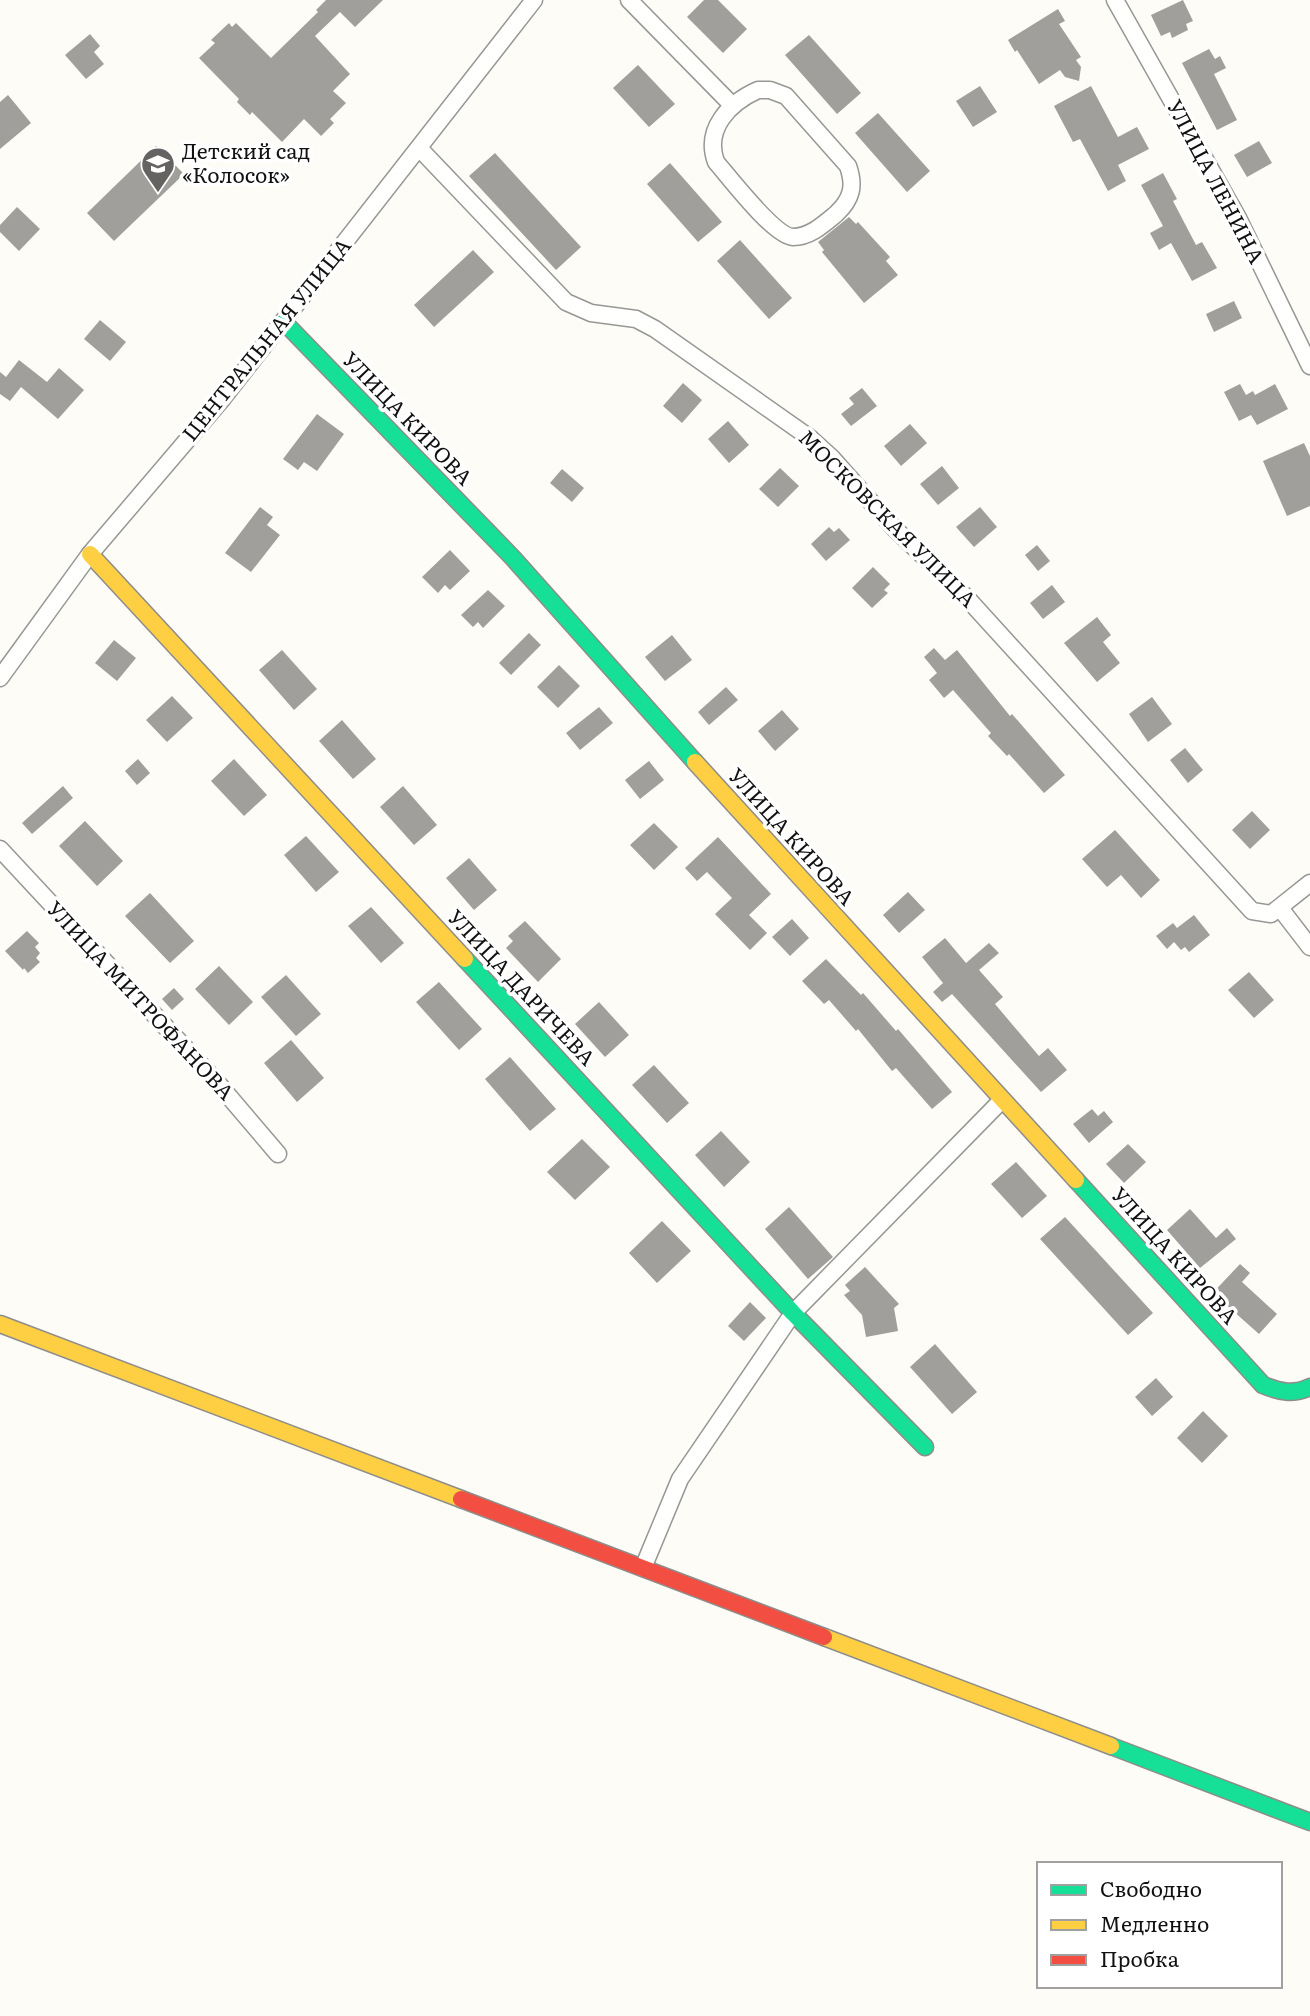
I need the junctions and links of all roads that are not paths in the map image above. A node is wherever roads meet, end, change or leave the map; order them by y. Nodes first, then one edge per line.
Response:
1 (534, 0) edge
2 (629, 0) edge
3 (1115, 0) edge
4 (733, 106) junction
5 (419, 148) junction
6 (284, 322) junction
7 (1310, 366) edge
8 (90, 554) junction
9 (0, 678) edge
10 (0, 849) edge
11 (1310, 883) edge
12 (1280, 908) junction
13 (1310, 947) edge
14 (1002, 1100) junction
15 (278, 1154) dead end
16 (793, 1313) junction
17 (0, 1324) edge
18 (1310, 1387) edge
19 (925, 1447) dead end
20 (643, 1568) junction
21 (1310, 1822) edge

1 - 5 street, ЦЕНТРАЛЬНАЯ УЛИЦА
2 - 4 street
3 - 7 street, УЛИЦА ЛЕНИНА
4 - 4 street
5 - 6 street, ЦЕНТРАЛЬНАЯ УЛИЦА
5 - 12 street, МОСКОВСКАЯ УЛИЦА
6 - 8 street, ЦЕНТРАЛЬНАЯ УЛИЦА
6 - 14 street, УЛИЦА КИРОВА
8 - 9 street, ЦЕНТРАЛЬНАЯ УЛИЦА
8 - 16 street, УЛИЦА ДАРИЧЕВА
10 - 15 street, УЛИЦА МИТРОФАНОВА
11 - 12 street
12 - 13 street
14 - 16 street
14 - 18 street, УЛИЦА КИРОВА
16 - 19 street, УЛИЦА ДАРИЧЕВА
16 - 20 street
17 - 20 street
20 - 21 street

